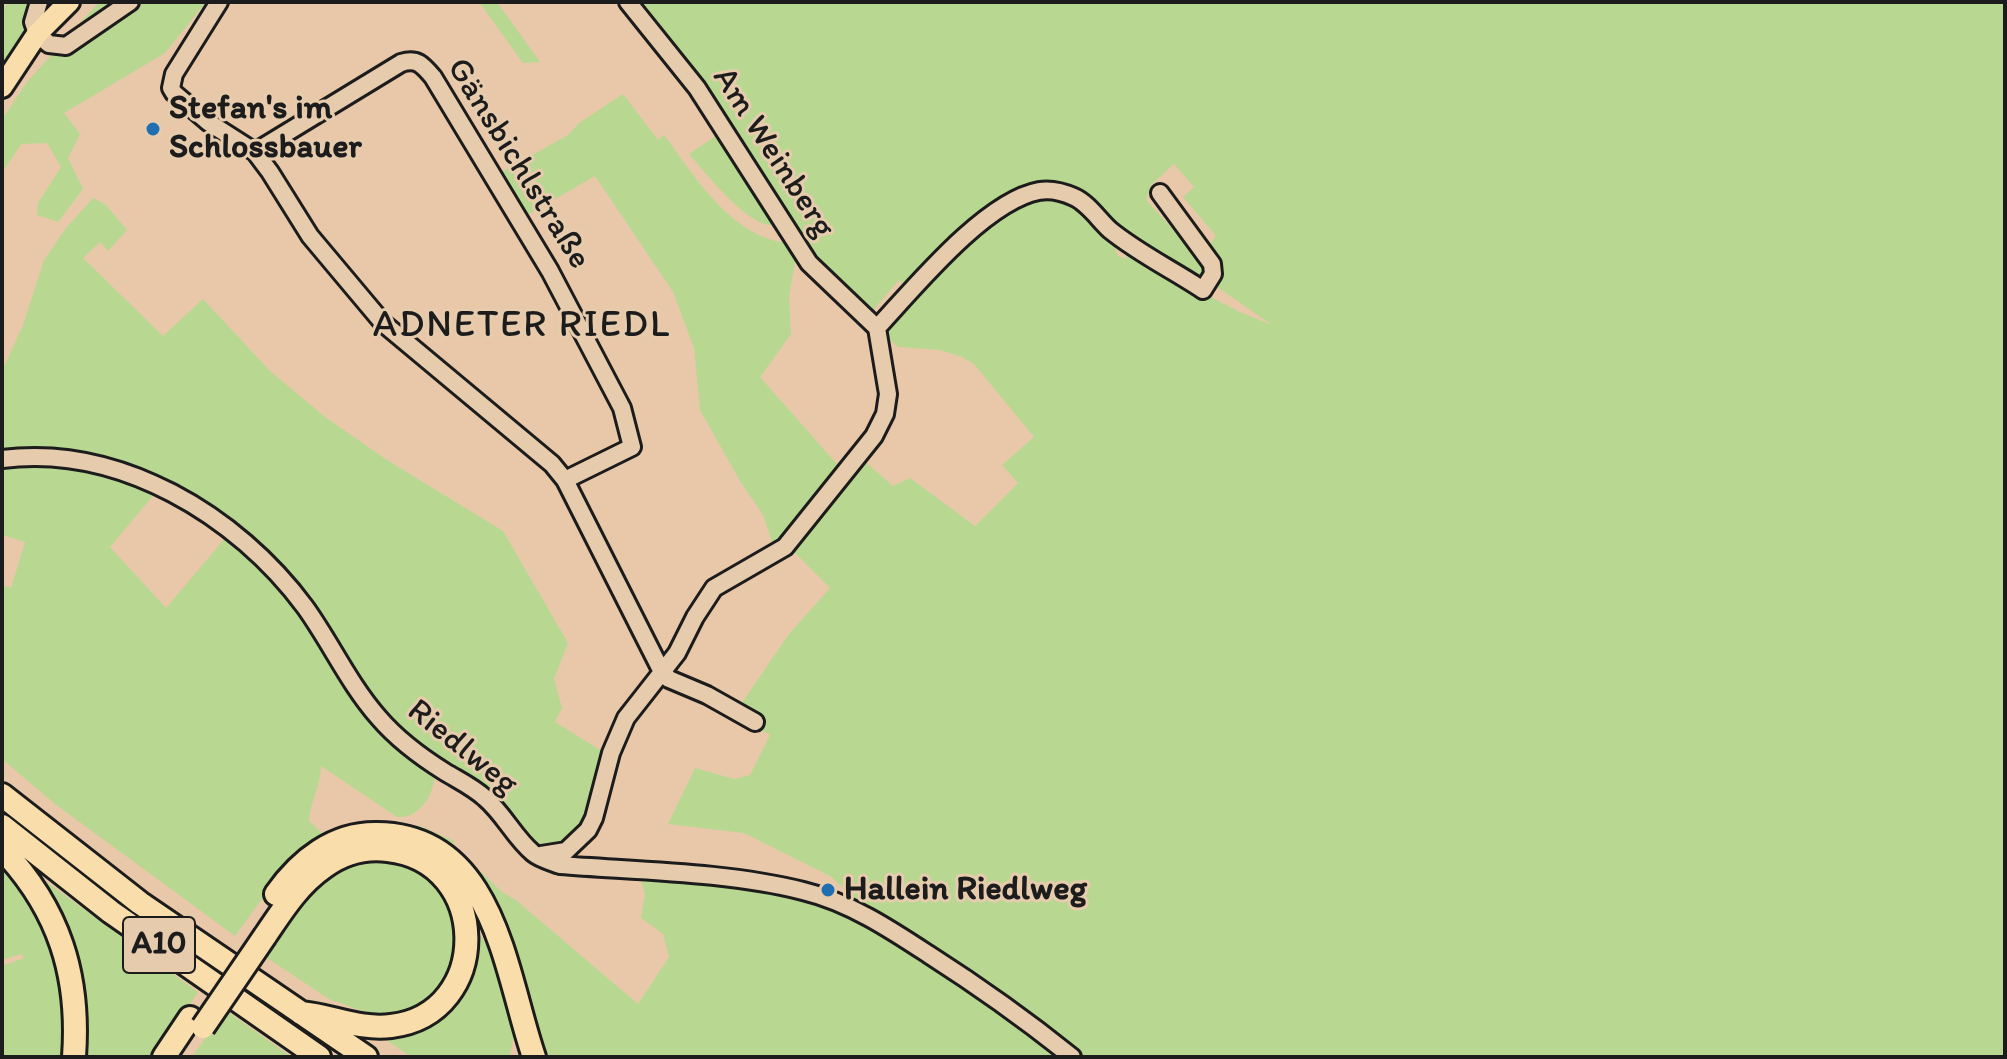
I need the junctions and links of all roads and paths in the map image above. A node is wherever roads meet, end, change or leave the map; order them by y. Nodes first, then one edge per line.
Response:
1 (39, 2) edge
2 (69, 2) edge
3 (130, 2) edge
4 (219, 2) edge
5 (628, 2) edge
6 (37, 34) junction
7 (2, 87) edge
8 (255, 152) junction
9 (1160, 193) dead end
10 (877, 328) junction
11 (2, 459) edge
12 (565, 480) junction
13 (662, 672) junction
14 (755, 722) dead end
15 (2, 795) edge
16 (2, 826) edge
17 (2, 849) edge
18 (535, 855) junction
19 (259, 932) junction
20 (301, 1013) junction
21 (197, 1023) junction
22 (74, 1057) edge
23 (164, 1057) edge
24 (182, 1057) edge
25 (319, 1057) edge
26 (366, 1057) edge
27 (534, 1057) edge
28 (1072, 1057) edge

1 - 6 street
2 - 6 main road
3 - 6 street
4 - 8 street
5 - 10 street, Am Weinberg
6 - 7 main road
8 - 12 street
8 - 12 street, Gänsbichlstraße
9 - 10 street
10 - 13 street
11 - 18 street, Riedlweg
12 - 13 street
13 - 14 street
13 - 18 street
15 - 20 highway, A10
16 - 25 highway, A10
17 - 22 highway
18 - 28 street
19 - 20 highway
19 - 21 highway
19 - 27 highway
20 - 26 highway, A10
21 - 23 highway
21 - 24 highway

